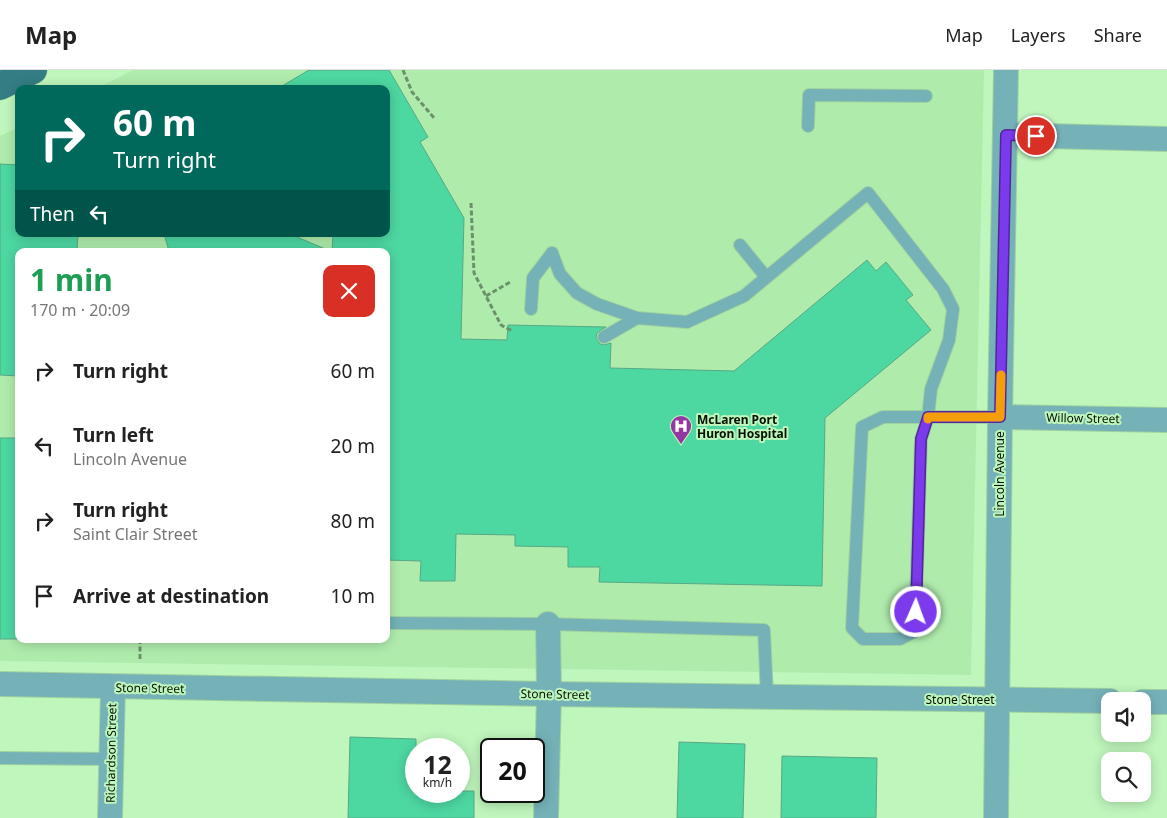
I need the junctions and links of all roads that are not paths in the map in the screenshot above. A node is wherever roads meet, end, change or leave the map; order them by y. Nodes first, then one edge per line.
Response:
1 (33, 70) edge
2 (1006, 70) edge
3 (0, 86) edge
4 (926, 96) dead end
5 (808, 126) dead end
6 (1006, 135) junction
7 (1167, 139) edge
8 (740, 245) dead end
9 (766, 277) junction
10 (531, 309) dead end
11 (637, 318) junction
12 (604, 337) dead end
13 (928, 417) junction
14 (1000, 417) junction
15 (1167, 420) edge
16 (390, 623) edge
17 (548, 624) junction
18 (0, 684) edge
19 (113, 687) junction
20 (549, 694) junction
21 (767, 697) junction
22 (998, 699) junction
23 (1101, 701) edge
24 (1151, 702) edge
25 (1167, 702) edge
26 (0, 758) edge
27 (111, 759) junction
28 (110, 818) edge
29 (546, 818) edge
30 (996, 818) edge

1 - 3 main road
2 - 6 street, Lincoln Avenue
4 - 5 lane
6 - 7 street
6 - 14 street, Lincoln Avenue
8 - 9 lane
9 - 11 lane
9 - 13 lane
10 - 11 lane
11 - 12 lane
13 - 13 lane
13 - 14 lane
14 - 15 street, Willow Street
14 - 22 street, Lincoln Avenue
16 - 17 lane
17 - 20 street
17 - 21 lane
18 - 19 street, Stone Street
19 - 20 street, Stone Street
19 - 27 street, Richardson Street
20 - 21 street, Stone Street
20 - 29 street
21 - 22 street, Stone Street
22 - 23 street, Stone Street
22 - 30 street, Lincoln Avenue
24 - 25 street
26 - 27 lane
27 - 28 street, Richardson Street

